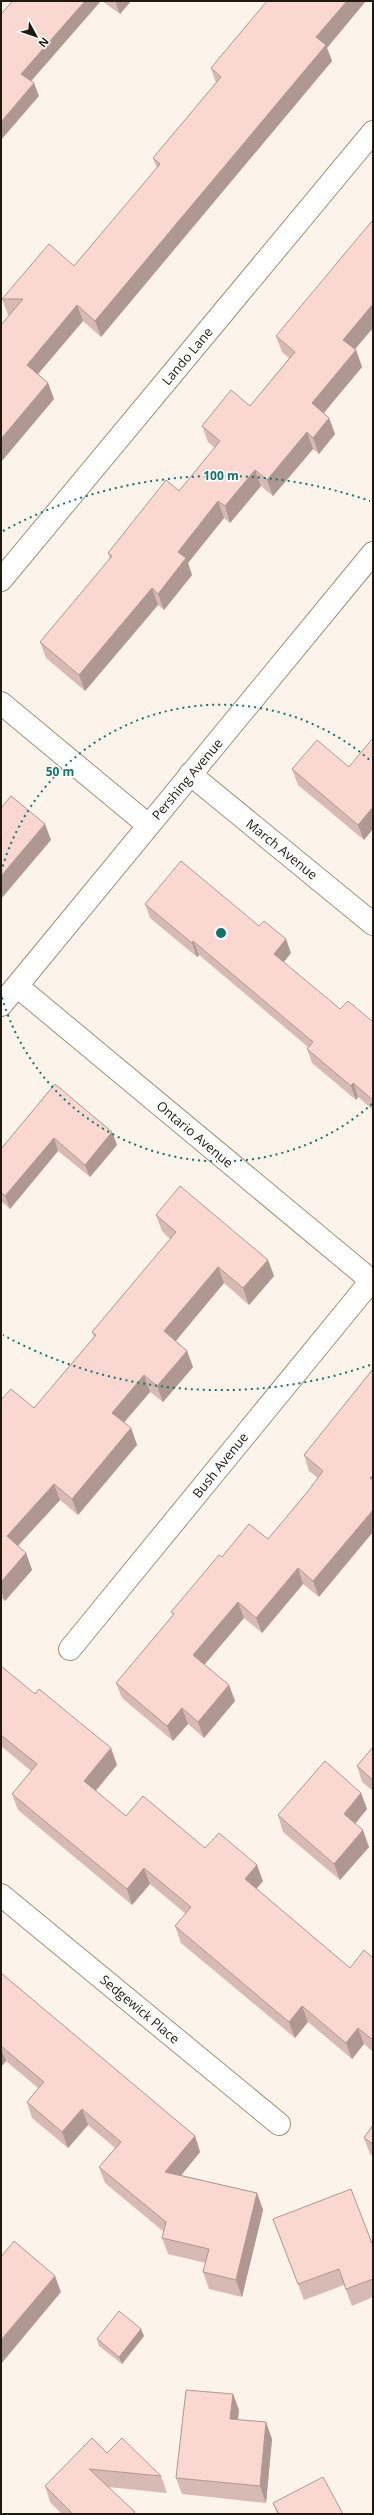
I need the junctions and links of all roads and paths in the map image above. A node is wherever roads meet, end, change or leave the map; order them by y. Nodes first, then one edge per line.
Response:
1 (373, 132) edge
2 (373, 553) edge
3 (1, 580) edge
4 (1, 703) edge
5 (190, 774) junction
6 (148, 825) junction
7 (373, 924) edge
8 (17, 986) junction
9 (1, 1005) edge
10 (372, 1281) edge
11 (70, 1650) dead end
12 (1, 1895) edge
13 (279, 2124) dead end

1 - 3 street, Lando Lane
2 - 5 street, Pershing Avenue
4 - 6 street
5 - 6 street, Pershing Avenue
5 - 7 street, March Avenue
6 - 8 street, Pershing Avenue
8 - 9 street, Pershing Avenue
8 - 10 street, Ontario Avenue
10 - 11 street, Bush Avenue
12 - 13 street, Sedgewick Place

